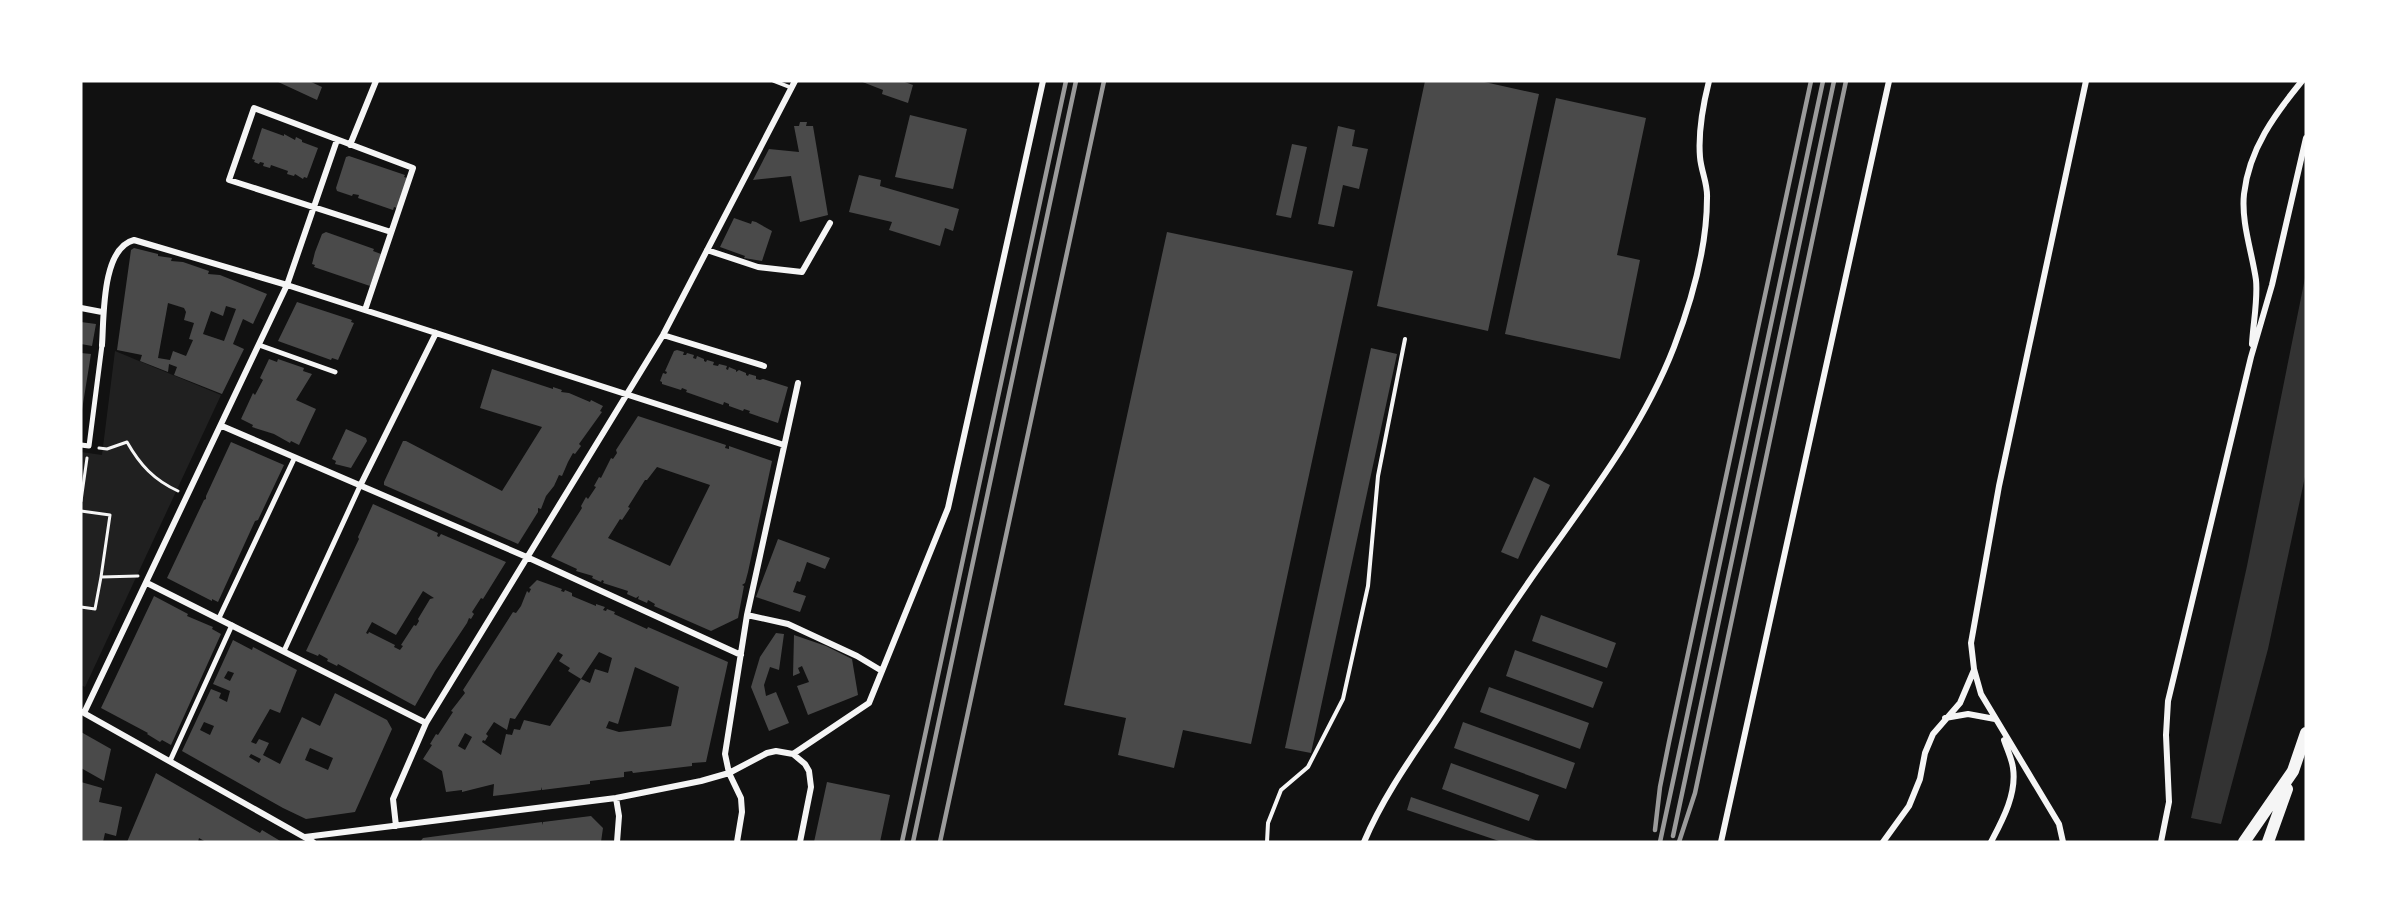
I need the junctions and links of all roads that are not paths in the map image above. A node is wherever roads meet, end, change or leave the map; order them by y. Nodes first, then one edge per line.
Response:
1 (376, 81) edge
2 (774, 81) edge
3 (1042, 81) edge
4 (1708, 81) edge
5 (1889, 81) edge
6 (2086, 81) edge
7 (2302, 81) edge
8 (793, 84) edge
9 (2306, 138) edge
10 (337, 140) junction
11 (350, 145) junction
12 (314, 207) junction
13 (830, 223) dead end
14 (391, 232) junction
15 (707, 250) junction
16 (287, 285) junction
17 (81, 308) edge
18 (365, 310) junction
19 (102, 312) junction
20 (436, 333) junction
21 (663, 335) junction
22 (1405, 339) dead end
23 (102, 345) joint
24 (259, 345) junction
25 (2251, 357) junction
26 (764, 366) dead end
27 (335, 372) dead end
28 (798, 383) dead end
29 (628, 393) junction
30 (222, 426) junction
31 (81, 445) edge
32 (784, 446) junction
33 (294, 459) junction
34 (360, 486) junction
35 (529, 558) junction
36 (147, 583) junction
37 (747, 615) junction
38 (219, 618) junction
39 (232, 625) junction
40 (284, 651) junction
41 (741, 655) junction
42 (1974, 669) junction
43 (882, 671) junction
44 (82, 712) edge
45 (1945, 718) junction
46 (1995, 718) junction
47 (426, 723) junction
48 (2001, 728) junction
49 (2306, 733) edge
50 (793, 754) junction
51 (170, 760) junction
52 (2293, 771) junction
53 (729, 773) junction
54 (616, 798) junction
55 (396, 826) junction
56 (305, 837) junction
57 (313, 842) edge
58 (617, 842) edge
59 (737, 842) edge
60 (800, 842) edge
61 (1267, 842) edge
62 (1364, 842) edge
63 (1721, 842) edge
64 (1883, 842) edge
65 (1991, 842) edge
66 (2063, 842) edge
67 (2162, 842) edge
68 (2244, 842) edge
69 (2268, 842) edge

1 - 11 street
2 - 8 lane
3 - 43 street
4 - 62 street
5 - 63 street
6 - 42 street
7 - 25 street
8 - 15 street
9 - 25 street
10 - 11 street
10 - 12 street
10 - 12 street
11 - 14 street
12 - 14 street
12 - 16 street
13 - 15 street
14 - 18 street
15 - 21 street
16 - 18 street
16 - 19 street
16 - 24 street
17 - 19 street
18 - 20 street
19 - 23 street
20 - 29 street
20 - 34 street
21 - 26 street
21 - 29 street
22 - 61 lane
23 - 31 street
24 - 27 street
24 - 30 street
25 - 67 street
28 - 32 street
29 - 32 street
29 - 35 street
30 - 33 street
30 - 36 street
32 - 37 street
33 - 34 street
33 - 38 street
34 - 35 street
34 - 40 street
35 - 41 street
35 - 47 street
36 - 38 street
36 - 44 street
37 - 41 street
37 - 43 street
38 - 39 street
39 - 40 street
39 - 51 street
40 - 47 street
41 - 53 street
42 - 45 street
42 - 46 street
43 - 50 street
44 - 51 street
45 - 46 street
45 - 64 street
46 - 48 street
47 - 55 street
48 - 65 street
48 - 66 street
49 - 52 highway
50 - 53 street
50 - 60 street
51 - 56 street
52 - 68 highway
52 - 69 highway
53 - 54 street
53 - 59 street
54 - 55 street
54 - 58 street
55 - 56 street
56 - 57 street

